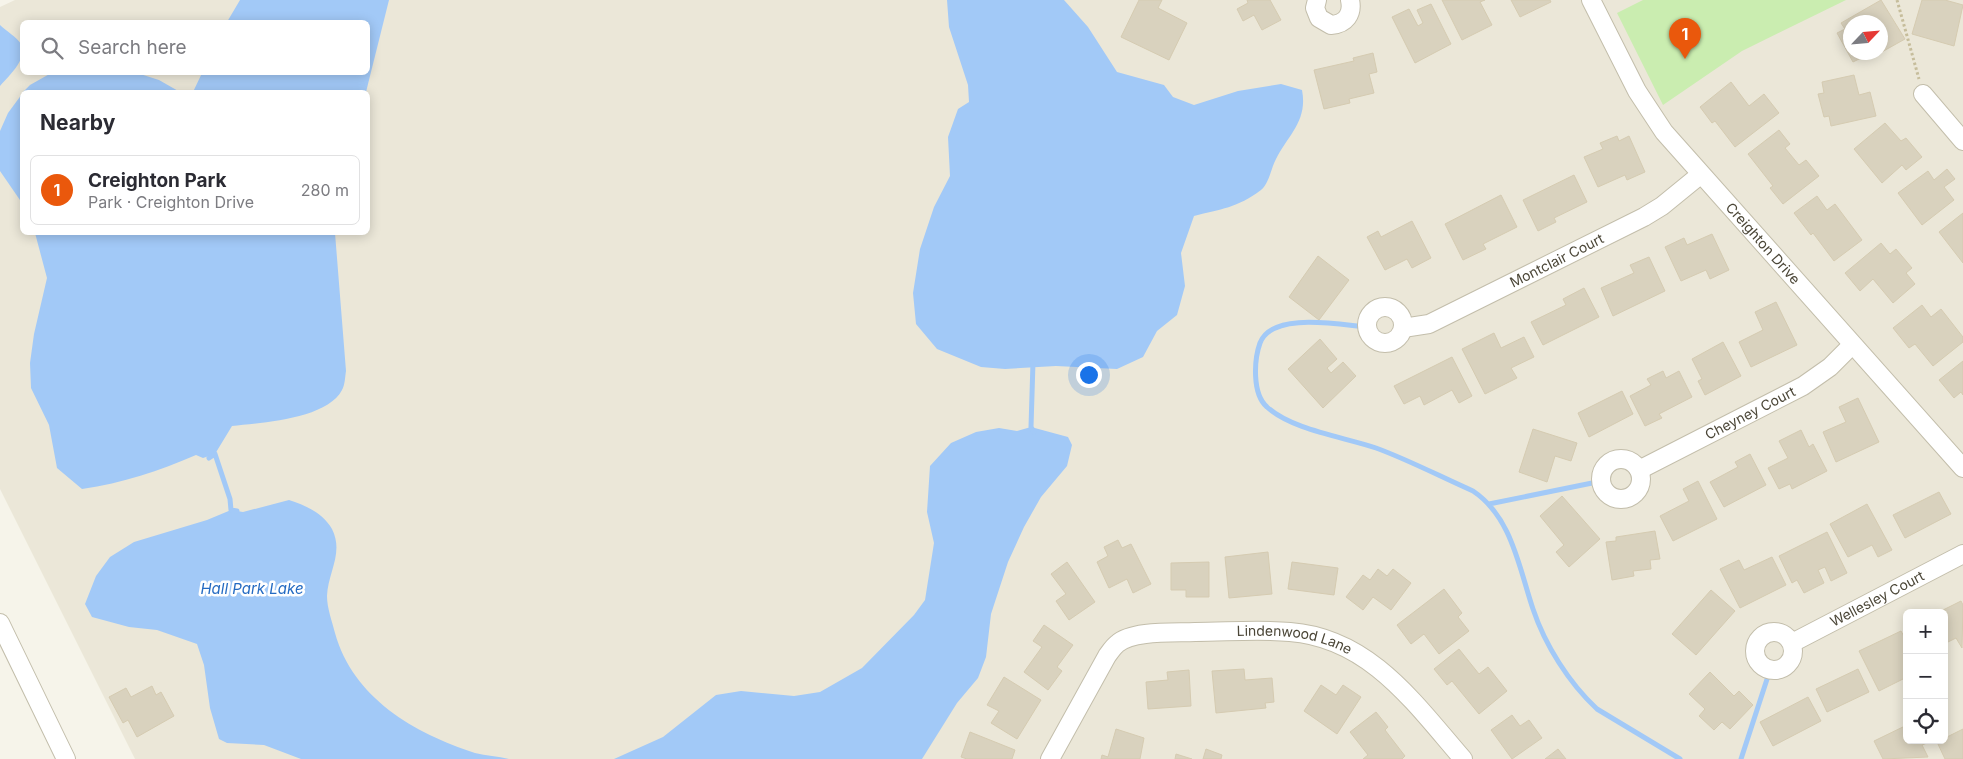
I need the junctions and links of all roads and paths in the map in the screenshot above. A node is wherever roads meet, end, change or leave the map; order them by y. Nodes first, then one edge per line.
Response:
1 (1317, 0) edge
2 (1350, 0) edge
3 (1591, 0) edge
4 (1897, 0) edge
5 (1923, 94) joint
6 (1963, 141) edge
7 (1700, 175) junction
8 (1403, 328) dead end
9 (1852, 345) junction
10 (1963, 468) edge
11 (1639, 470) dead end
12 (1963, 554) edge
13 (0, 623) edge
14 (1792, 643) dead end
15 (66, 759) edge
16 (1050, 759) edge
17 (1462, 759) edge

1 - 2 street
3 - 7 street, Creighton Drive
4 - 5 path
5 - 6 street
7 - 8 street, Montclair Court
7 - 9 street, Creighton Drive
9 - 10 street, Creighton Drive
9 - 11 street, Cheyney Court
12 - 14 street, Wellesley Court
13 - 15 street
16 - 17 street, Lindenwood Lane

